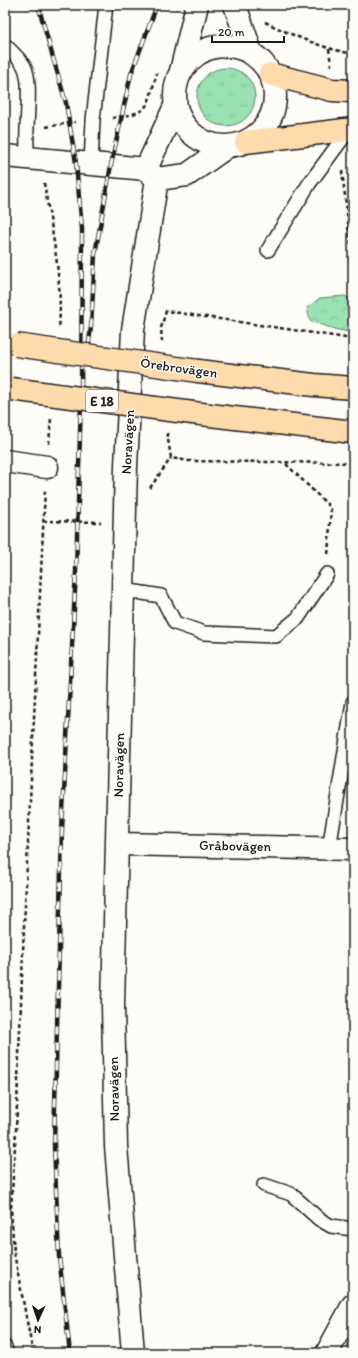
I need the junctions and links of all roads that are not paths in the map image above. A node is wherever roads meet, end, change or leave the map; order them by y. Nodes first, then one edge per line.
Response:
1 (106, 5) edge
2 (197, 5) edge
3 (234, 5) edge
4 (5, 45) edge
5 (251, 52) junction
6 (181, 71) junction
7 (270, 74) junction
8 (353, 91) edge
9 (175, 106) junction
10 (349, 131) edge
11 (237, 144) junction
12 (5, 156) edge
13 (34, 159) junction
14 (91, 164) junction
15 (152, 174) junction
16 (268, 250) dead end
17 (11, 344) edge
18 (353, 388) edge
19 (8, 389) edge
20 (353, 432) edge
21 (5, 461) edge
22 (47, 467) road end
23 (327, 574) road end
24 (124, 590) junction
25 (353, 702) edge
26 (118, 844) junction
27 (330, 849) junction
28 (353, 849) edge
29 (264, 1185) dead end
30 (353, 1229) edge
31 (353, 1305) edge
32 (5, 1347) edge
33 (6, 1353) edge
34 (133, 1353) edge
35 (327, 1353) edge

1 - 14 lane
2 - 6 street
3 - 5 street
4 - 13 lane
5 - 6 street
5 - 7 street
6 - 9 street
7 - 8 highway
7 - 11 street
9 - 11 street
9 - 15 street, Noravägen
10 - 11 highway
10 - 16 lane
11 - 15 street
12 - 13 street
13 - 14 street
14 - 15 street
15 - 24 street, Noravägen
17 - 18 highway, Örebrovägen, bridge
19 - 20 highway, E 18, bridge
21 - 22 street
23 - 24 lane
24 - 26 street, Noravägen
25 - 27 lane
26 - 27 street, Gråbovägen
26 - 34 street, Noravägen
27 - 28 street, Gråbovägen
29 - 30 lane
31 - 35 street
32 - 33 lane

